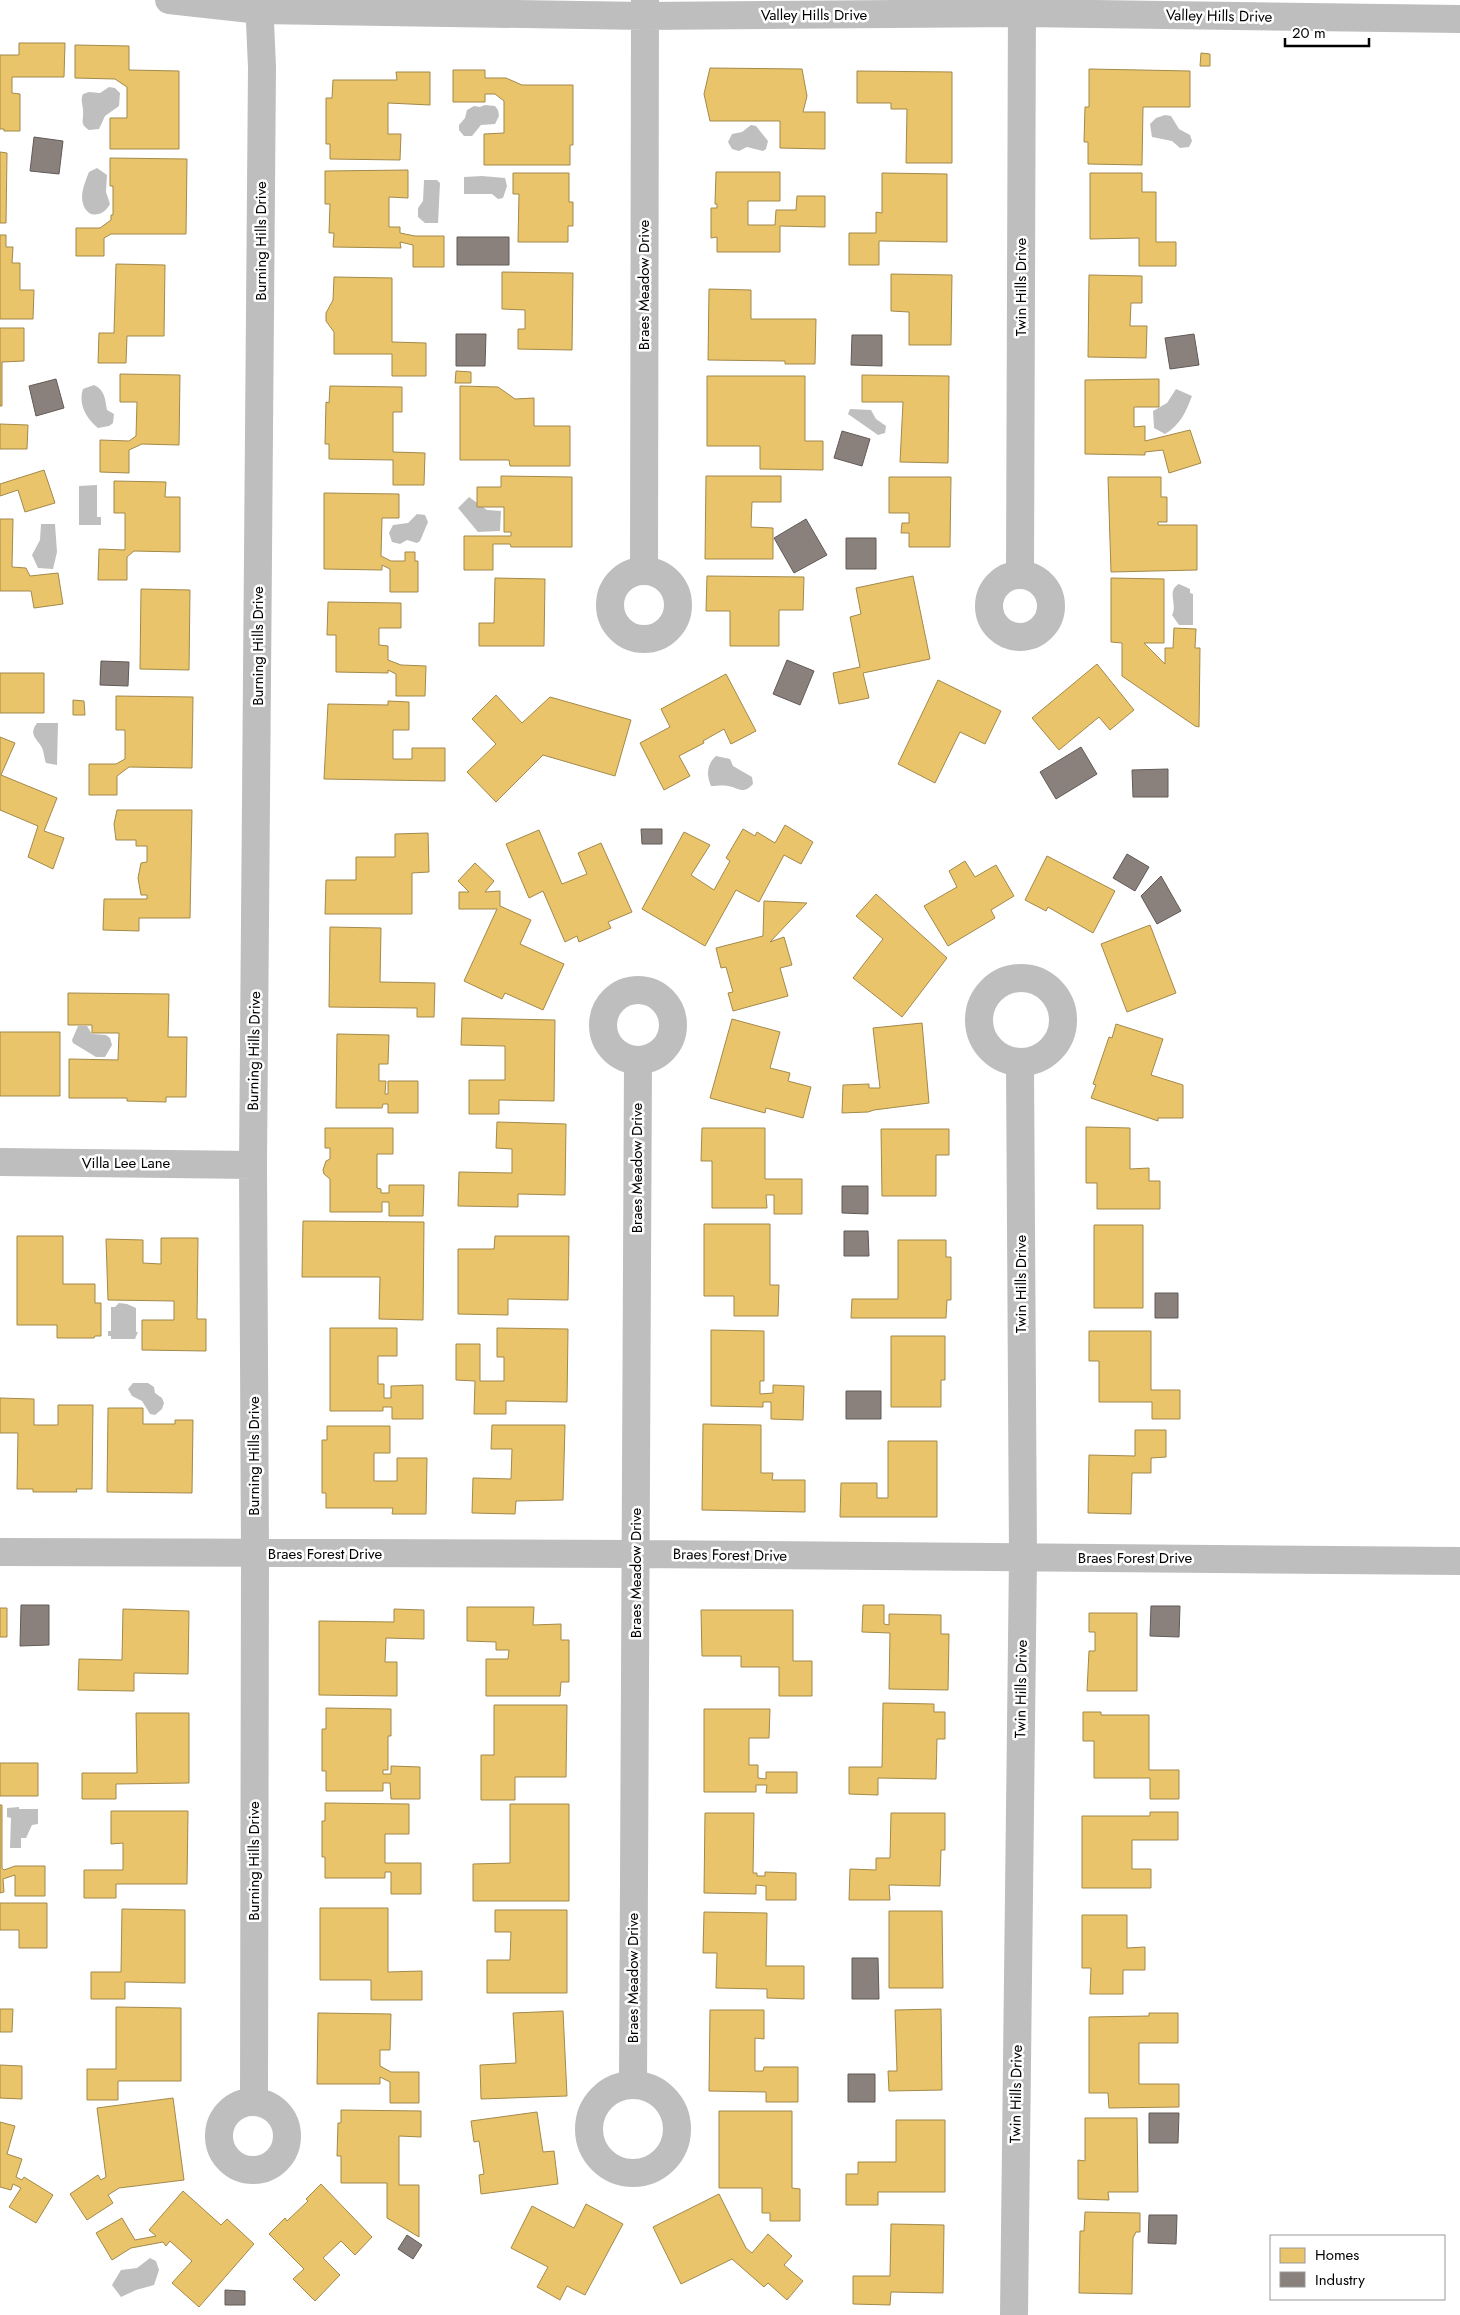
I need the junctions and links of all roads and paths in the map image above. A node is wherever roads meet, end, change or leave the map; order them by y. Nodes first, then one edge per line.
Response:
1 (169, 0) edge
2 (259, 5) edge
3 (1022, 7) edge
4 (645, 8) edge
5 (1460, 19) edge
6 (644, 571) dead end
7 (1020, 574) dead end
8 (638, 1060) dead end
9 (1020, 1064) dead end
10 (0, 1162) edge
11 (253, 1164) junction
12 (0, 1552) edge
13 (255, 1554) junction
14 (636, 1554) junction
15 (1023, 1557) junction
16 (1460, 1561) edge
17 (633, 2085) dead end
18 (254, 2101) dead end
19 (1014, 2315) edge

1 - 2 street, Valley Hills Drive
2 - 4 street, Valley Hills Drive
2 - 11 street, Burning Hills Drive
3 - 4 street, Valley Hills Drive
3 - 5 street, Valley Hills Drive
3 - 7 street, Twin Hills Drive
4 - 6 street, Braes Meadow Drive
8 - 14 street, Braes Meadow Drive
9 - 15 street, Twin Hills Drive
10 - 11 street, Villa Lee Lane
11 - 13 street, Burning Hills Drive
12 - 13 street, Braes Forest Drive
13 - 14 street, Braes Forest Drive
13 - 18 street, Burning Hills Drive
14 - 15 street, Braes Forest Drive
14 - 17 street, Braes Meadow Drive
15 - 16 street, Braes Forest Drive
15 - 19 street, Twin Hills Drive

